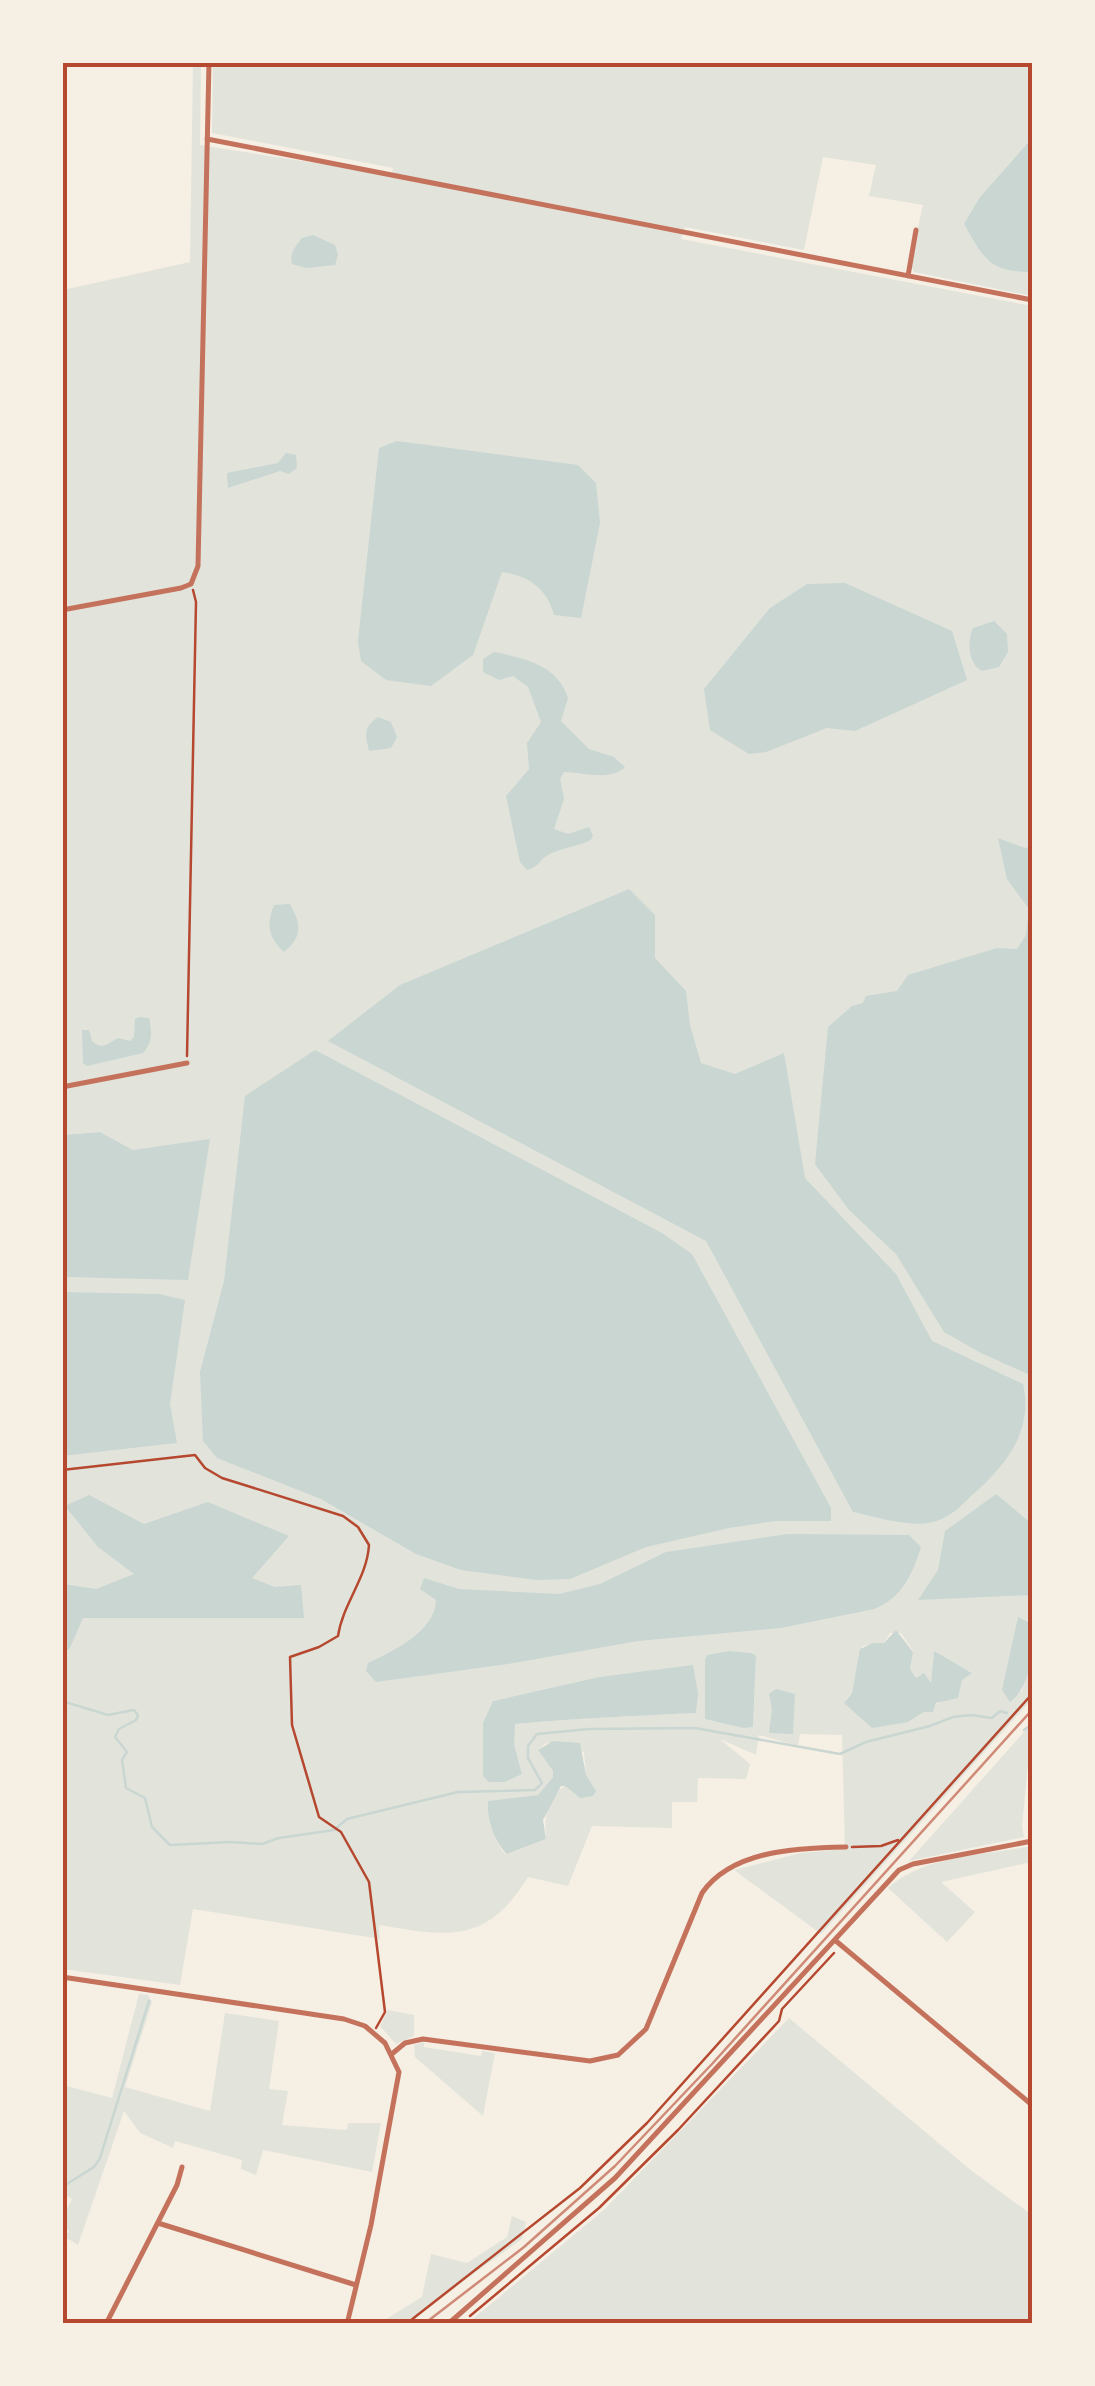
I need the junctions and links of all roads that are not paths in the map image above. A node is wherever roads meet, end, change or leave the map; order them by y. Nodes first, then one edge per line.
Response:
1 (209, 62) edge
2 (207, 139) junction
3 (916, 230) dead end
4 (908, 276) junction
5 (1032, 300) edge
6 (62, 610) edge
7 (187, 1063) road end
8 (62, 1088) edge
9 (1032, 1842) edge
10 (846, 1847) road end
11 (836, 1941) junction
12 (62, 1977) edge
13 (393, 2052) junction
14 (1032, 2105) edge
15 (182, 2168) dead end
16 (158, 2223) junction
17 (356, 2285) junction
18 (106, 2324) edge
19 (347, 2324) edge
20 (448, 2324) edge

1 - 2 street
2 - 4 street
2 - 6 street
3 - 4 street
4 - 5 street
7 - 8 street
9 - 11 street
10 - 13 street
11 - 14 street
11 - 20 street
12 - 13 street
13 - 17 street
15 - 16 street
16 - 17 street
16 - 18 street
17 - 19 street

